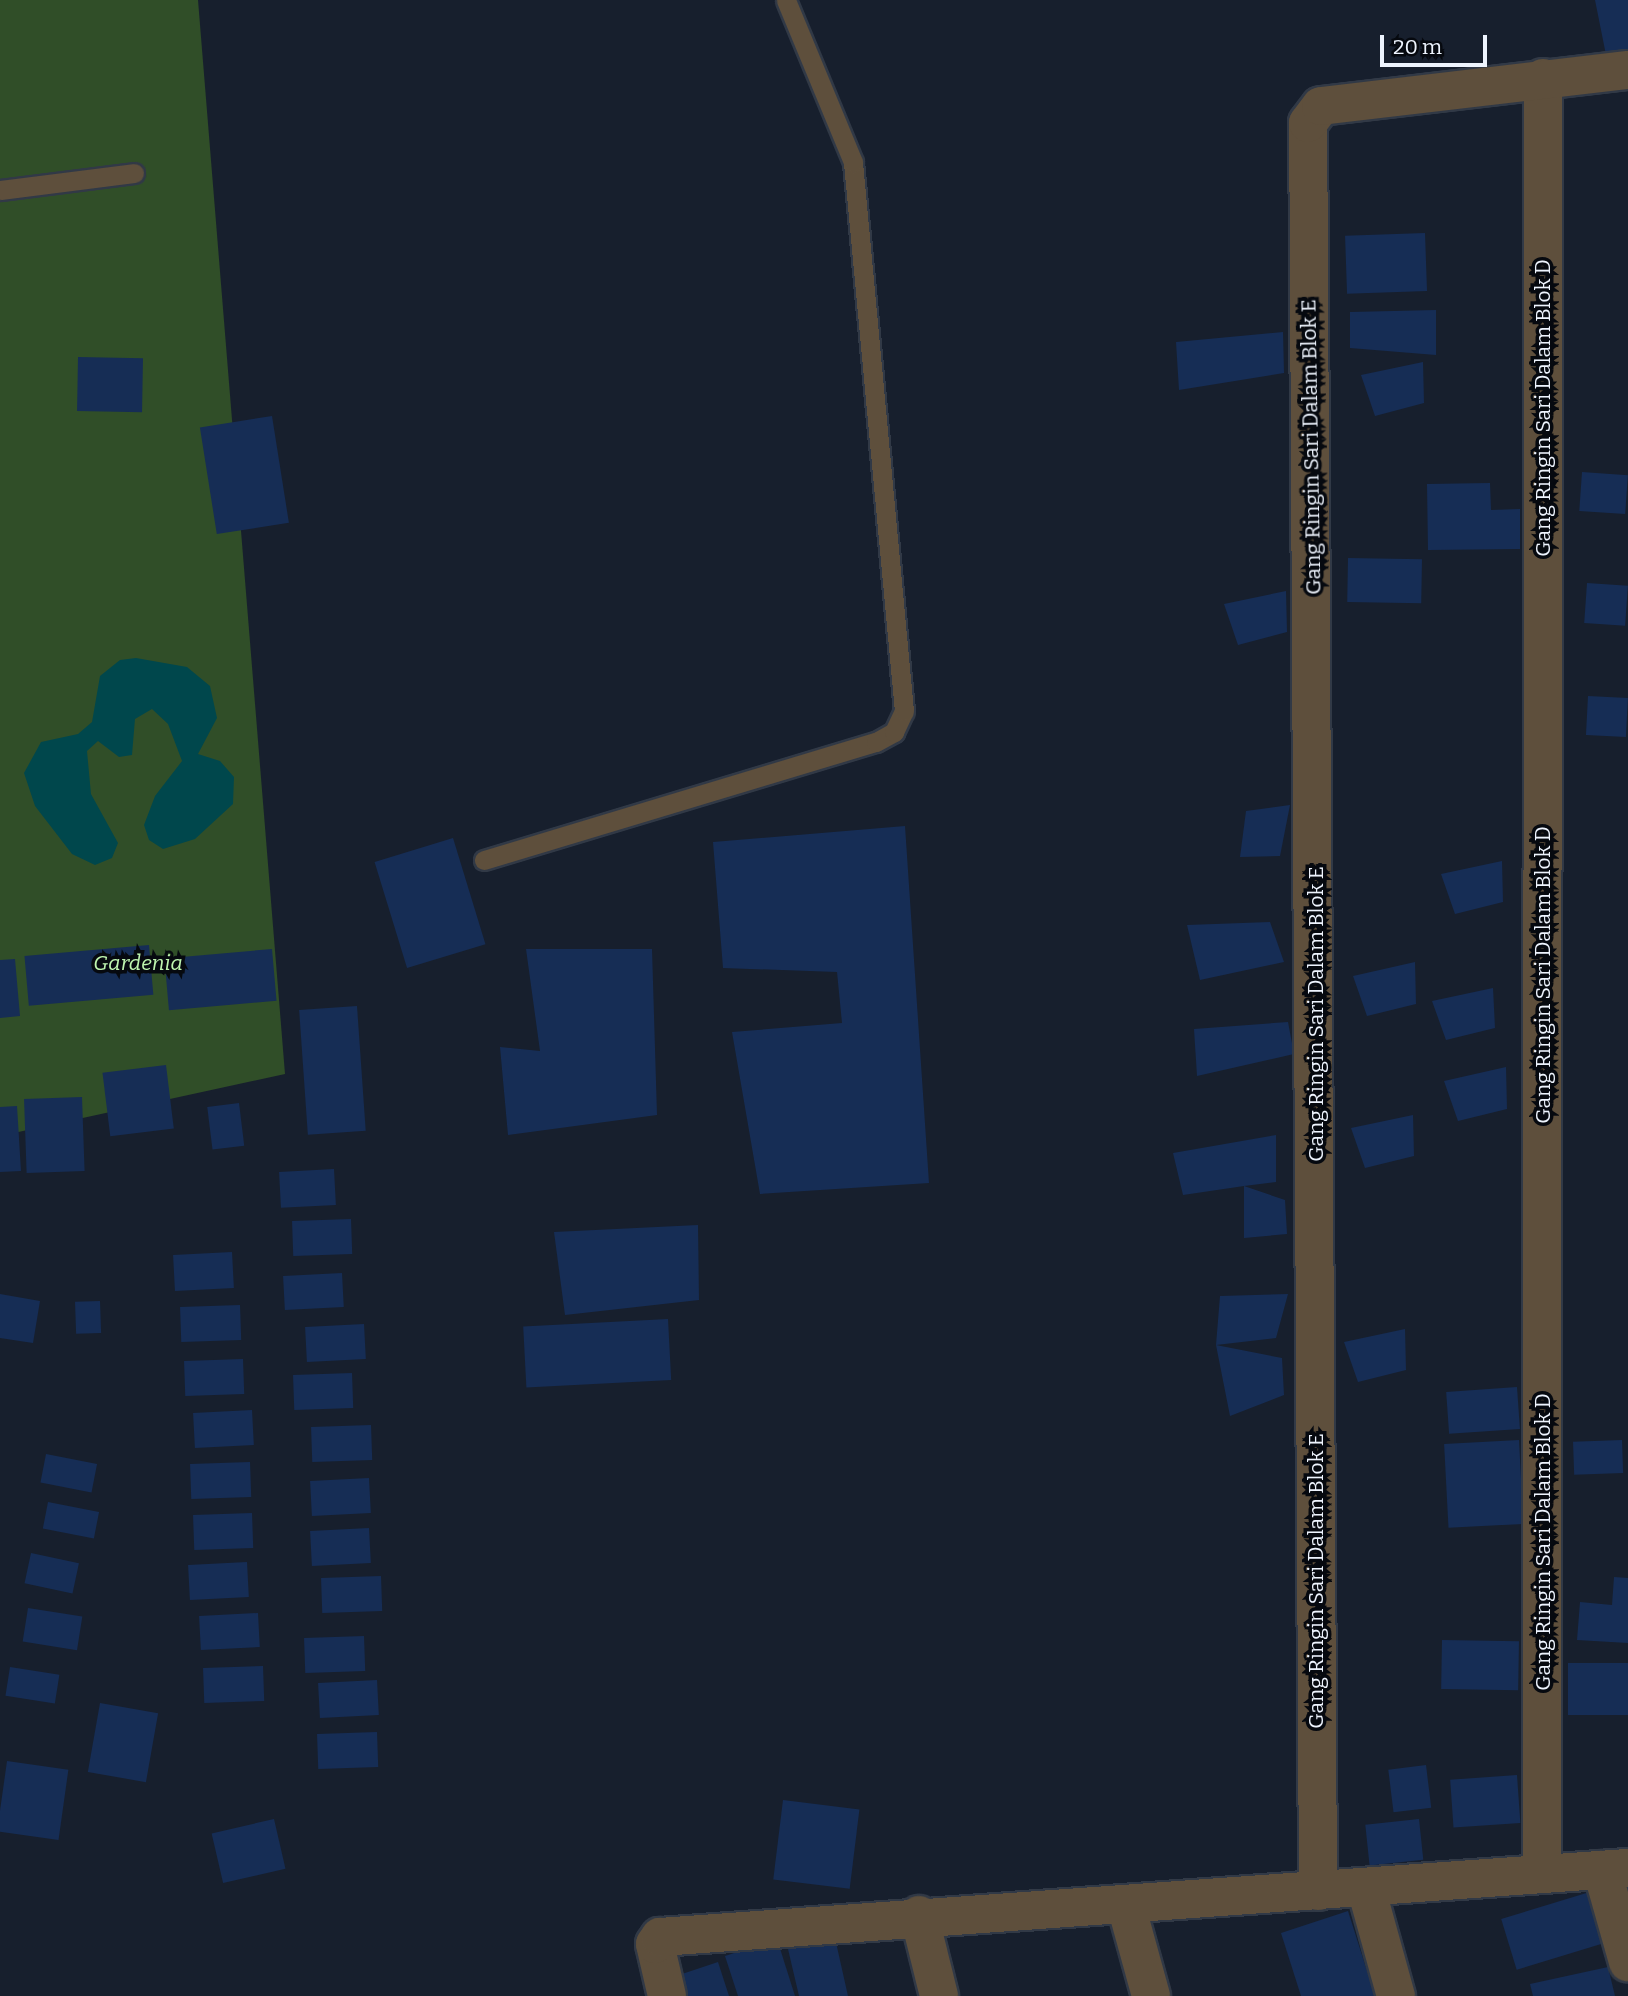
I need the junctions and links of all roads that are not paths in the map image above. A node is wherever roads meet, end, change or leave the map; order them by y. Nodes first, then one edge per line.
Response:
1 (786, 0) edge
2 (1628, 70) edge
3 (1543, 78) junction
4 (134, 173) dead end
5 (0, 190) edge
6 (484, 860) dead end
7 (1615, 1869) edge
8 (1542, 1871) junction
9 (1366, 1888) junction
10 (1318, 1891) junction
11 (1126, 1905) junction
12 (919, 1915) junction
13 (1628, 1962) edge
14 (667, 1996) edge
15 (939, 1996) edge
16 (1151, 1996) edge
17 (1396, 1996) edge

1 - 6 lane
2 - 3 street
3 - 8 street, Gang Ringin Sari Dalam Blok D
3 - 10 street, Gang Ringin Sari Dalam Blok E
4 - 5 lane
7 - 8 street
7 - 13 street
8 - 9 street
9 - 10 street
9 - 17 street
10 - 11 street
11 - 12 street
11 - 16 street
12 - 14 street
12 - 15 street

